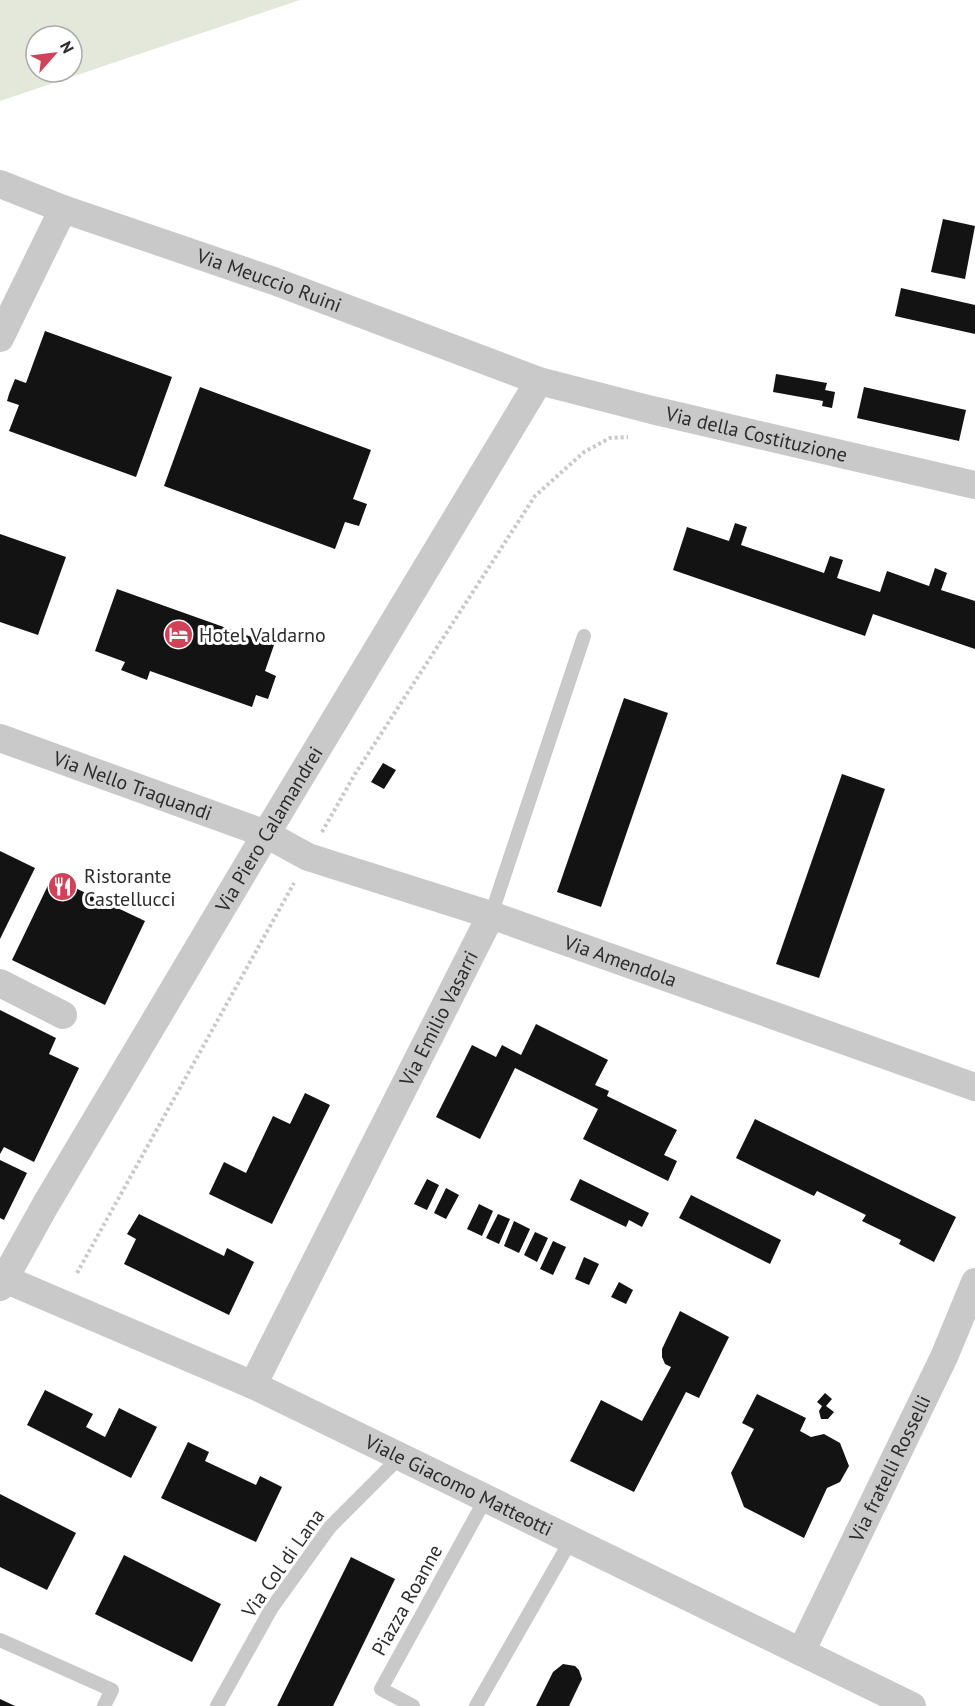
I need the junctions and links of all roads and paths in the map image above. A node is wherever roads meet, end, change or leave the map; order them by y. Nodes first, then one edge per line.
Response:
1 (0, 184) edge
2 (63, 209) junction
3 (0, 338) edge
4 (539, 381) junction
5 (630, 436) dead end
6 (975, 485) edge
7 (584, 636) dead end
8 (0, 738) edge
9 (266, 834) junction
10 (308, 857) junction
11 (491, 915) junction
12 (0, 983) edge
13 (63, 1015) dead end
14 (975, 1087) edge
15 (77, 1273) dead end
16 (2, 1281) edge
17 (975, 1282) edge
18 (253, 1385) junction
19 (400, 1457) junction
20 (486, 1498) junction
21 (571, 1540) junction
22 (0, 1640) edge
23 (801, 1652) junction
24 (104, 1706) edge
25 (217, 1706) edge
26 (413, 1706) edge
27 (476, 1706) edge
28 (912, 1706) edge

1 - 2 street, Via Meuccio Ruini
2 - 3 street
2 - 4 street, Via Meuccio Ruini
4 - 6 street, Via della Costituzione
4 - 9 street, Via Piero Calamandrei
5 - 10 path
7 - 11 lane, Via Emilio Vasarri
8 - 9 street, Via Nello Traquandi
9 - 10 street, Via Amendola
9 - 16 street, Via Piero Calamandrei
10 - 11 street, Via Amendola
10 - 15 path
11 - 14 street, Via Amendola
11 - 18 street, Via Emilio Vasarri
12 - 13 street
16 - 18 street, Viale Giacomo Matteotti
17 - 23 street, Via fratelli Rosselli
18 - 19 street, Viale Giacomo Matteotti
19 - 20 street, Viale Giacomo Matteotti
19 - 25 lane, Via Col di Lana
20 - 21 street, Viale Giacomo Matteotti
20 - 26 lane, Piazza Roanne
21 - 23 street, Viale Giacomo Matteotti
21 - 27 lane
22 - 24 lane
23 - 28 street, Viale Giacomo Matteotti

